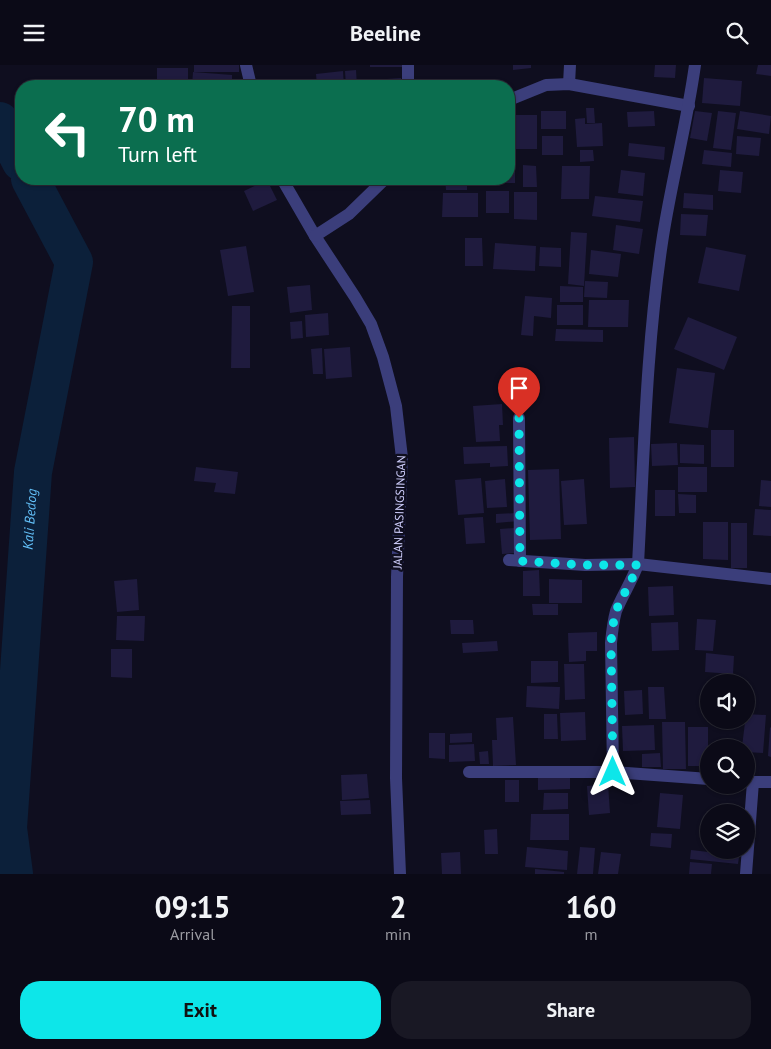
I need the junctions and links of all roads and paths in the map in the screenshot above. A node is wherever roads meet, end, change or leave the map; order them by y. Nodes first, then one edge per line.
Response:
1 (246, 65) edge
2 (408, 65) edge
3 (570, 65) edge
4 (695, 65) edge
5 (250, 80) edge
6 (408, 80) edge
7 (568, 84) junction
8 (515, 98) edge
9 (689, 106) junction
10 (286, 185) edge
11 (379, 185) edge
12 (320, 233) junction
13 (519, 418) dead end
14 (638, 565) junction
15 (771, 579) edge
16 (469, 772) dead end
17 (613, 772) junction
18 (700, 778) edge
19 (755, 782) edge
20 (771, 782) edge
21 (749, 794) edge
22 (400, 874) edge
23 (746, 874) edge

1 - 5 street
2 - 6 street
3 - 7 street
4 - 9 street
7 - 8 street
7 - 9 street
9 - 14 street
10 - 12 street, JALAN PASINGSINGAN
11 - 12 street
12 - 22 street, JALAN PASINGSINGAN
13 - 14 street
14 - 15 street
14 - 17 street
16 - 17 street
17 - 18 street
19 - 20 street
21 - 23 street

